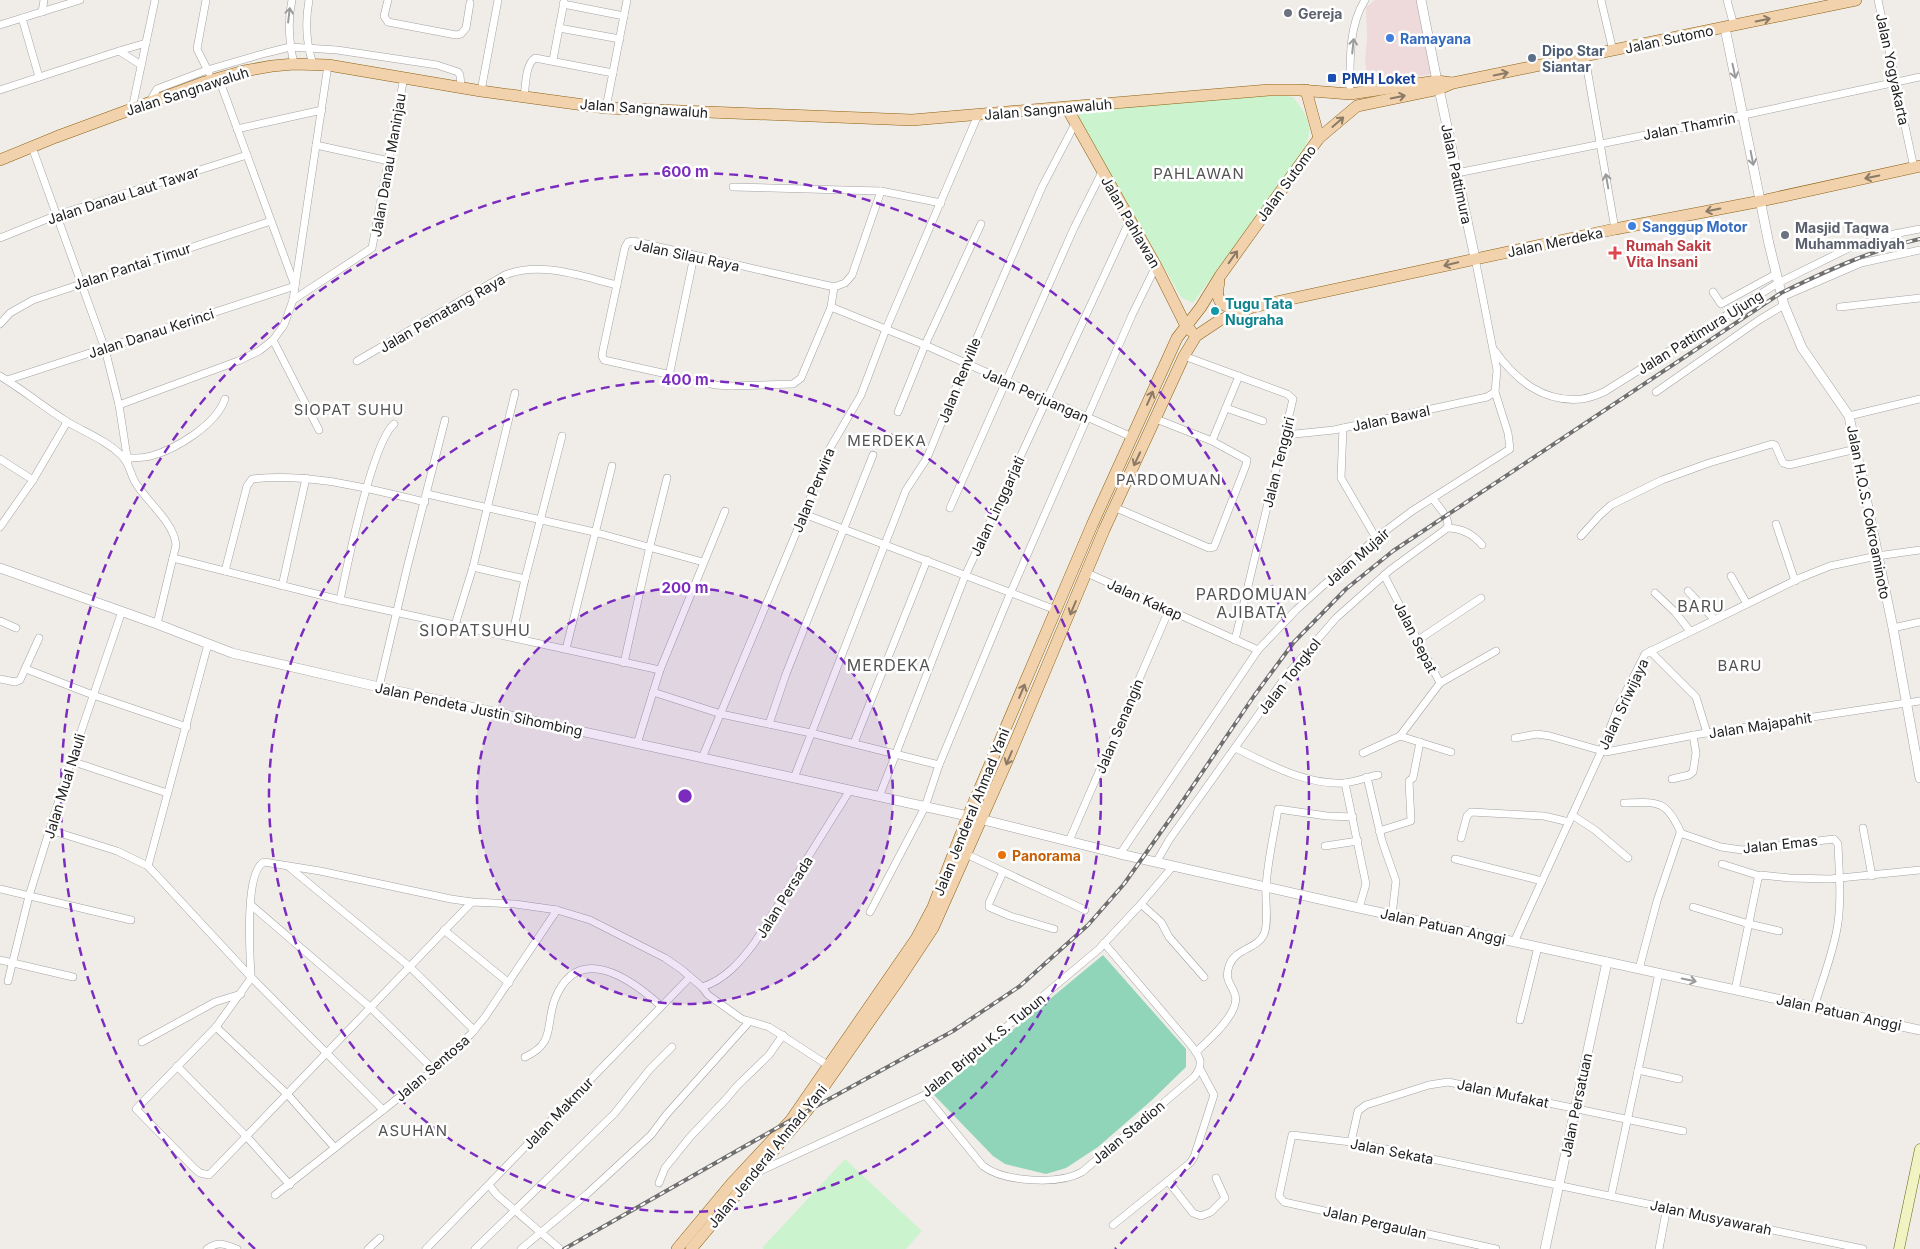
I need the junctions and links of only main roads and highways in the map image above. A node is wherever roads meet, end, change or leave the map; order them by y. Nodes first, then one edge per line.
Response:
1 (1856, 0) edge
2 (1438, 85) junction
3 (1306, 90) junction
4 (1350, 94) joint
5 (1067, 108) junction
6 (1319, 138) junction
7 (0, 160) edge
8 (1917, 167) edge
9 (1220, 276) junction
10 (1253, 307) junction
11 (1186, 326) junction
12 (1196, 336) junction
13 (1133, 433) junction
14 (1148, 435) junction
15 (1092, 525) junction
16 (1104, 530) junction
17 (1051, 622) junction
18 (1064, 628) junction
19 (1012, 713) junction
20 (1025, 719) junction
21 (920, 940) junction
22 (895, 977) junction
23 (1920, 1149) edge
24 (677, 1249) edge
25 (691, 1249) edge
26 (1899, 1249) edge

2 -> 1 main road, Jalan Sutomo
2 - 4 main road, Jalan Sutomo
6 -> 2 main road, Jalan Sutomo
3 - 4 main road, Jalan Sangnawaluh
3 - 5 main road, Jalan Sangnawaluh
3 - 6 main road
5 - 7 main road, Jalan Sangnawaluh
5 - 11 main road, Jalan Pahlawan
9 -> 6 main road, Jalan Sutomo
8 -> 10 main road, Jalan Merdeka
9 - 10 main road
9 - 11 main road, Jalan Sutomo
10 - 12 main road, Jalan Merdeka
11 - 12 main road, Jalan Pahlawan
13 -> 11 main road, Jalan Jenderal Ahmad Yani
12 - 14 main road, Jalan Jenderal Ahmad Yani
13 - 14 main road
13 - 15 main road, Jalan Jenderal Ahmad Yani
14 -> 16 main road, Jalan Jenderal Ahmad Yani
15 - 16 main road
15 - 17 main road, Jalan Jenderal Ahmad Yani
16 -> 18 main road, Jalan Jenderal Ahmad Yani
17 - 18 main road
19 -> 17 main road, Jalan Jenderal Ahmad Yani
18 - 20 main road, Jalan Jenderal Ahmad Yani
19 - 20 main road
19 - 21 main road, Jalan Jenderal Ahmad Yani
20 -> 21 main road, Jalan Jenderal Ahmad Yani
21 - 22 main road, Jalan Jenderal Ahmad Yani
22 - 24 main road, Jalan Jenderal Ahmad Yani
22 - 25 main road, Jalan Jenderal Ahmad Yani
23 - 26 main road

